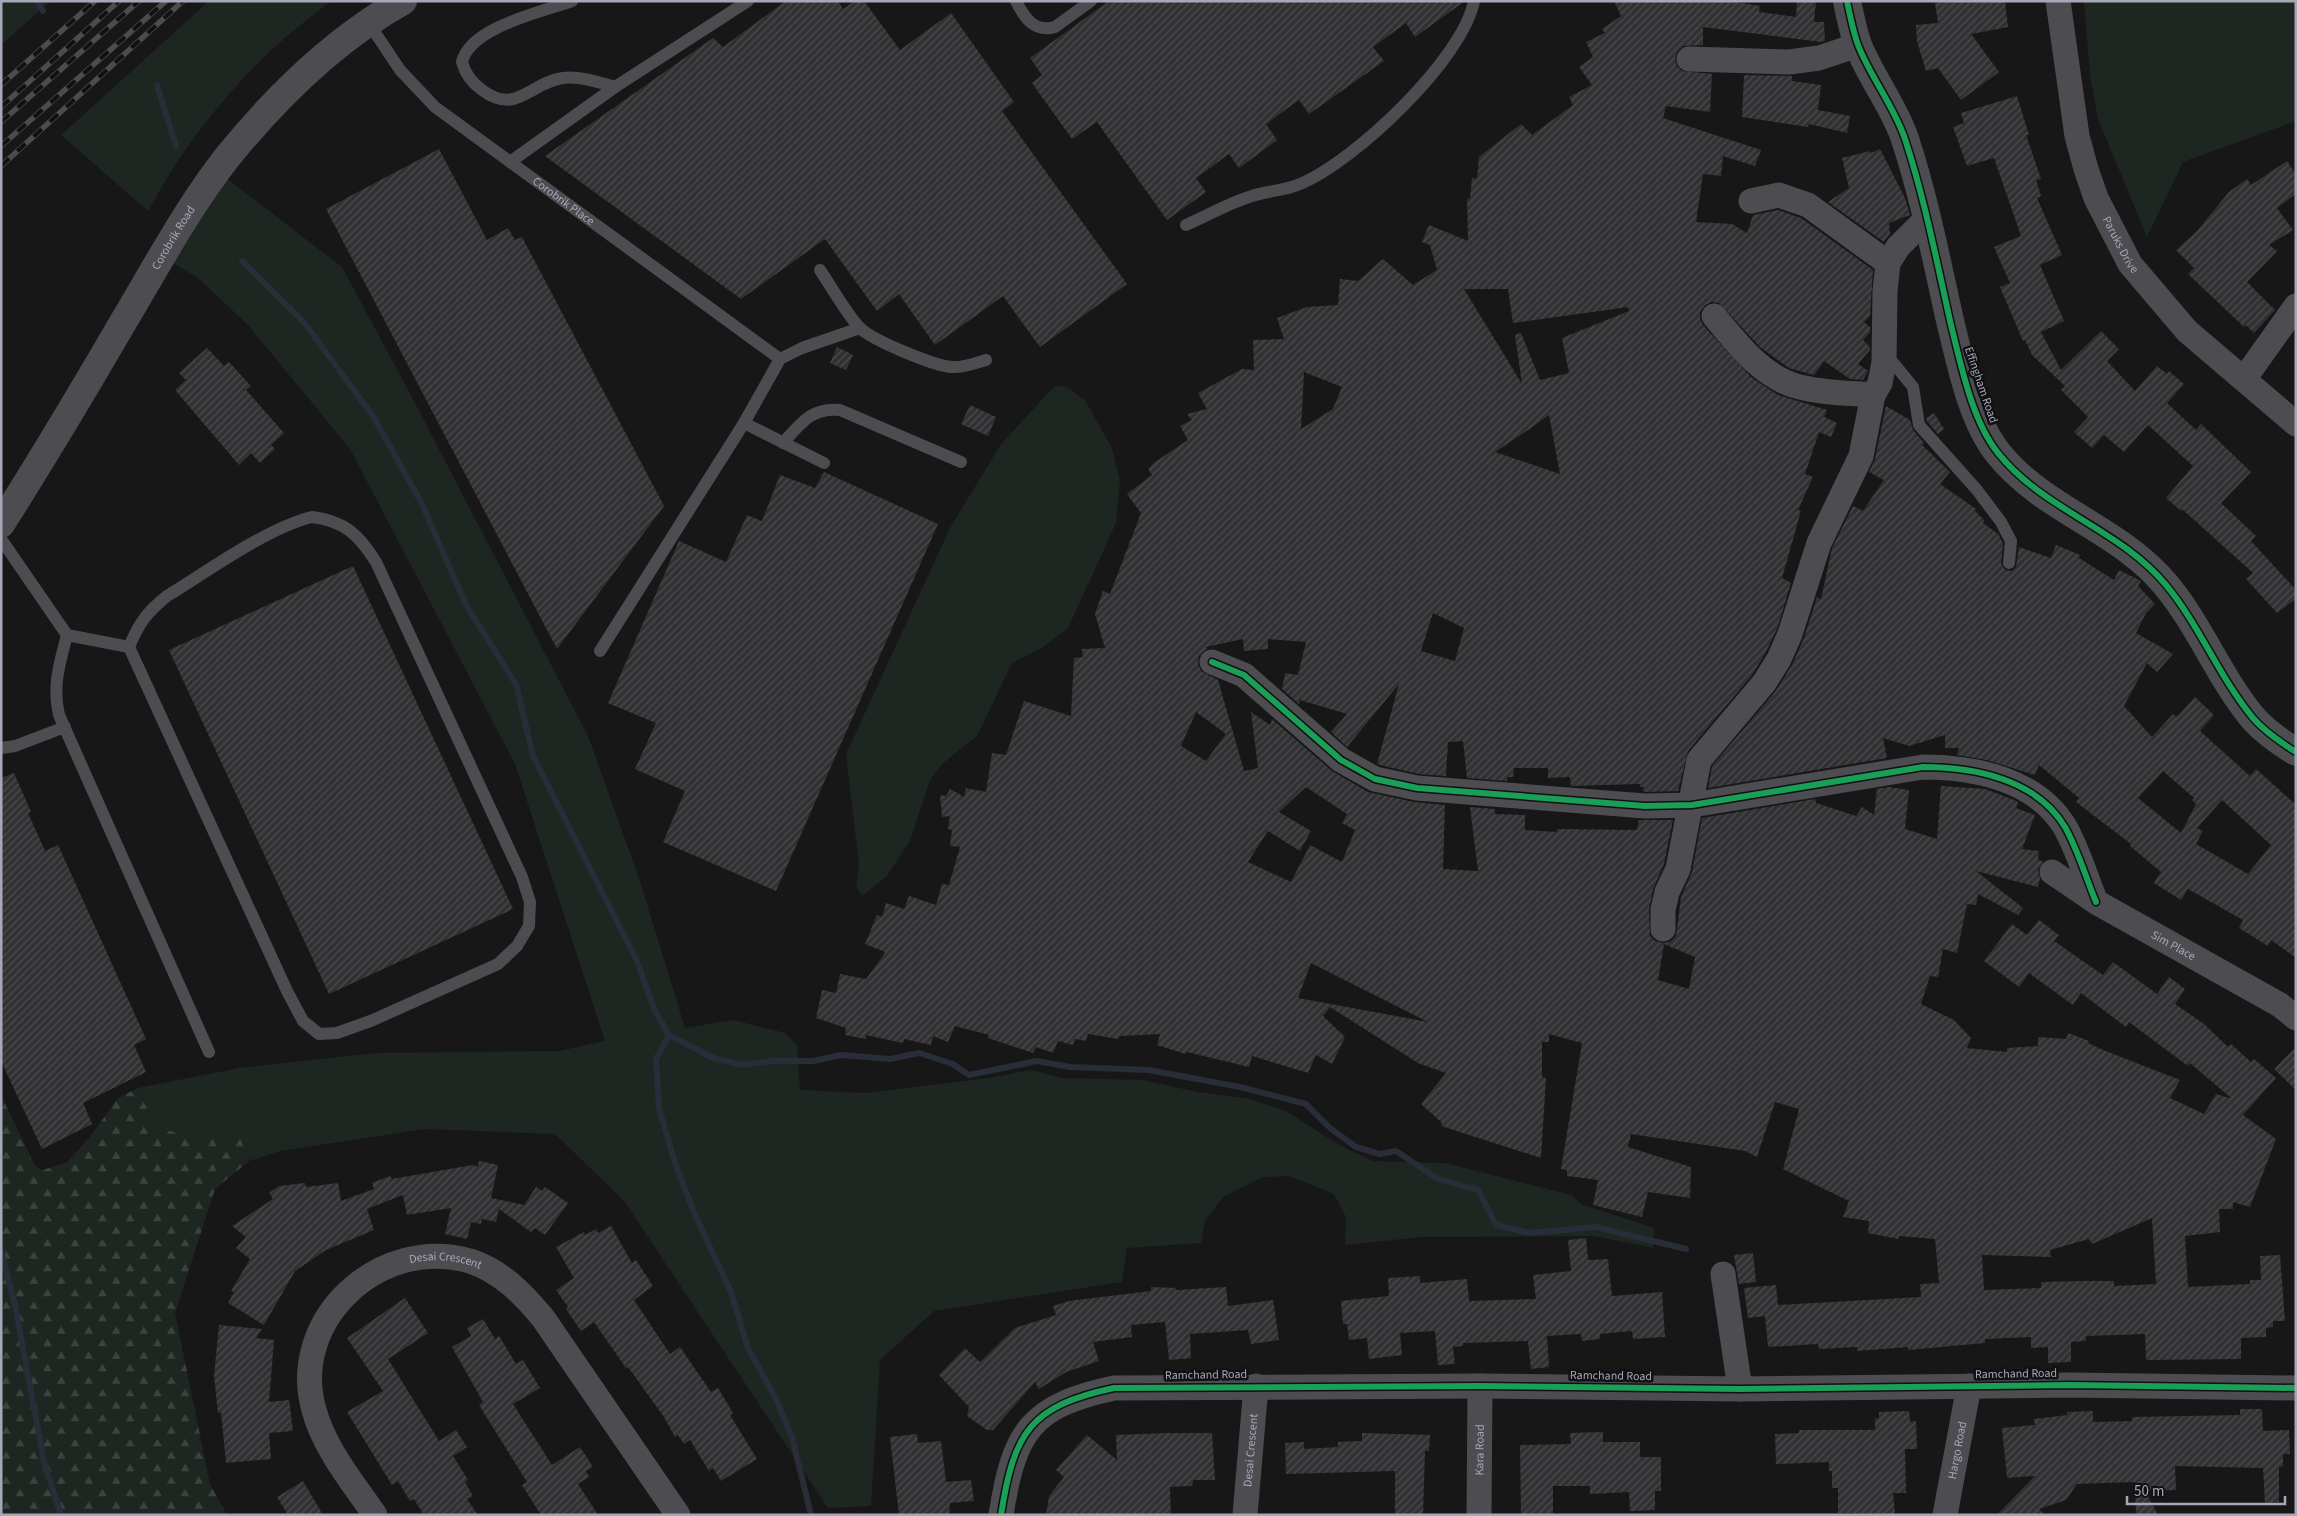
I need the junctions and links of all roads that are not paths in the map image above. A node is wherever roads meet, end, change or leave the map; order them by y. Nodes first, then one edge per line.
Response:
1 (403, 1) edge
2 (572, 1) edge
3 (748, 1) edge
4 (1091, 1) edge
5 (1474, 1) edge
6 (1847, 1) edge
7 (2058, 1) edge
8 (1017, 2) edge
9 (368, 22) junction
10 (1858, 46) junction
11 (1690, 59) dead end
12 (615, 87) junction
13 (510, 162) junction
14 (1751, 201) dead end
15 (1926, 219) junction
16 (1186, 225) dead end
17 (1888, 263) junction
18 (820, 270) dead end
19 (2296, 306) edge
20 (1714, 316) dead end
21 (860, 328) junction
22 (1885, 352) junction
23 (780, 359) junction
24 (986, 360) dead end
25 (2244, 378) junction
26 (1873, 395) junction
27 (744, 423) junction
28 (2296, 424) edge
29 (784, 443) junction
30 (824, 462) dead end
31 (961, 462) dead end
32 (1, 524) edge
33 (1, 539) edge
34 (2009, 563) dead end
35 (67, 635) junction
36 (129, 647) junction
37 (600, 651) dead end
38 (1212, 662) dead end
39 (65, 726) junction
40 (1, 748) edge
41 (2296, 752) edge
42 (1692, 805) junction
43 (2052, 872) dead end
44 (2096, 902) junction
45 (1663, 930) dead end
46 (2296, 1018) edge
47 (209, 1052) dead end
48 (1723, 1274) dead end
49 (1256, 1386) junction
50 (1480, 1386) junction
51 (1969, 1386) junction
52 (2296, 1388) edge
53 (1740, 1389) junction
54 (374, 1515) edge
55 (678, 1515) edge
56 (1001, 1515) edge
57 (1245, 1515) edge
58 (1479, 1515) edge
59 (1945, 1515) edge

1 - 9 street, Corobrik Road
2 - 12 lane
3 - 12 lane
4 - 8 lane
5 - 16 lane
6 - 10 street, Effingham Road
7 - 25 street, Paruks Drive
9 - 13 lane, Corobrik Place
9 - 32 street, Corobrik Road
10 - 11 street
10 - 15 street, Effingham Road
12 - 13 lane
13 - 23 lane, Corobrik Place
14 - 17 street
15 - 17 street
15 - 41 street, Effingham Road
17 - 22 street
18 - 21 lane
19 - 25 street
20 - 26 street
21 - 23 lane
21 - 24 lane
22 - 26 street
22 - 34 lane
23 - 27 lane
25 - 28 street, Paruks Drive
26 - 42 street
27 - 29 lane
27 - 37 lane
29 - 30 lane
29 - 31 lane
33 - 35 lane
35 - 36 lane
35 - 39 lane
36 - 36 lane
38 - 42 street
39 - 40 lane
39 - 47 lane
42 - 44 street
42 - 45 street
43 - 44 street, Sim Place
44 - 46 street, Sim Place
48 - 53 street
49 - 50 street, Ramchand Road
49 - 56 street, Ramchand Road
49 - 57 street, Desai Crescent
50 - 53 street, Ramchand Road
50 - 58 street, Kara Road
51 - 52 street, Ramchand Road
51 - 53 street, Ramchand Road
51 - 59 street, Hargo Road
54 - 55 street, Desai Crescent

